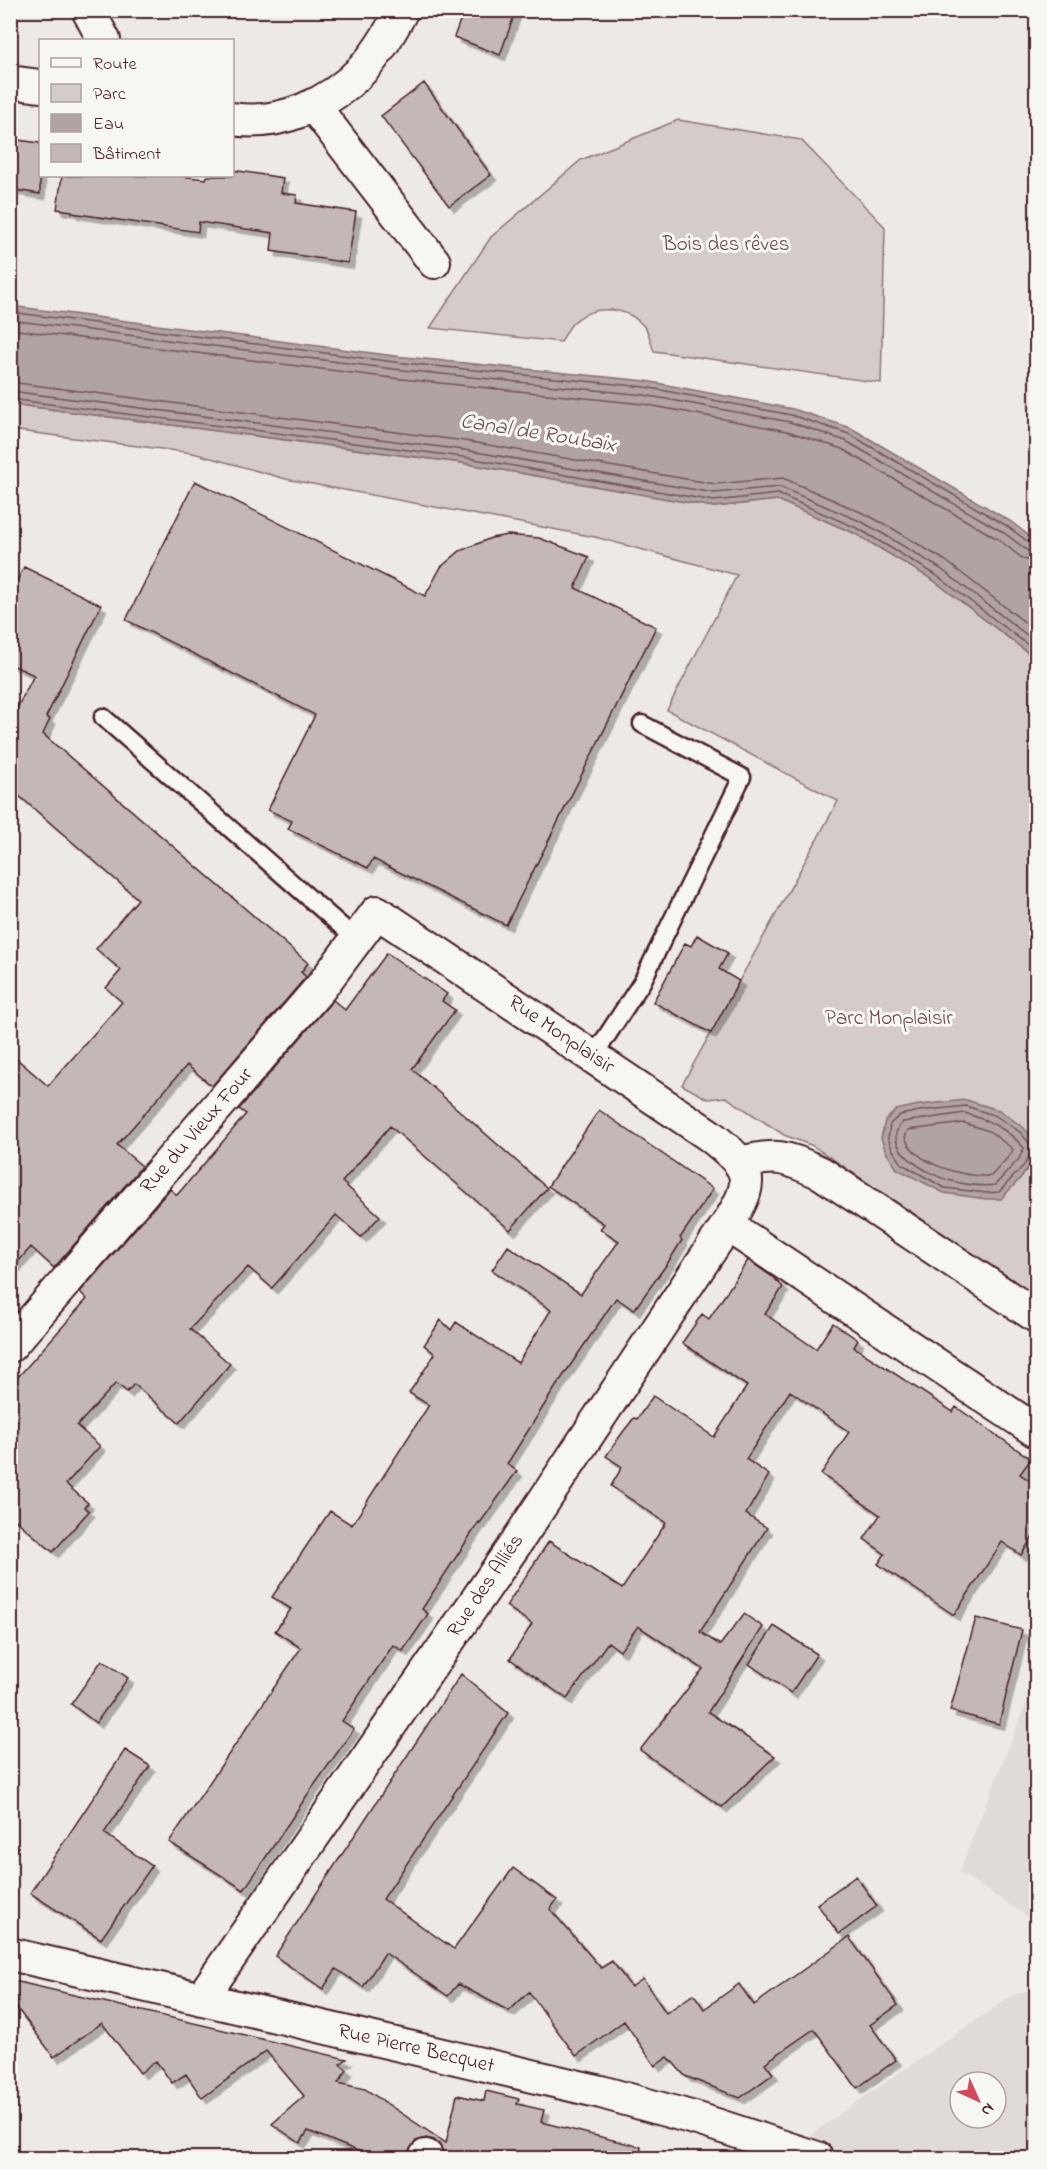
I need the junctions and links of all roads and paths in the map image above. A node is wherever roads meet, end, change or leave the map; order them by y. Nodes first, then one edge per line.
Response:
1 (88, 10) edge
2 (402, 10) edge
3 (103, 39) edge
4 (10, 82) edge
5 (39, 86) edge
6 (313, 105) junction
7 (234, 119) edge
8 (434, 262) dead end
9 (103, 717) dead end
10 (642, 724) dead end
11 (377, 912) joint
12 (357, 940) junction
13 (593, 1057) junction
14 (740, 1163) junction
15 (727, 1225) junction
16 (1036, 1316) edge
17 (10, 1346) edge
18 (1036, 1431) edge
19 (10, 1954) edge
20 (201, 1999) junction
21 (817, 2158) edge

1 - 3 street
2 - 6 street
4 - 5 street
6 - 7 street
6 - 8 street
9 - 12 lane
10 - 13 lane
11 - 12 street, Rue du Vieux Four
11 - 13 street, Rue Monplaisir
12 - 17 street, Rue du Vieux Four
13 - 14 street, Rue Monplaisir
14 - 15 street, Rue des Alliés
14 - 16 street
15 - 18 street
15 - 20 street, Rue des Alliés
19 - 20 street, Rue Pierre Becquet
20 - 21 street, Rue Pierre Becquet

